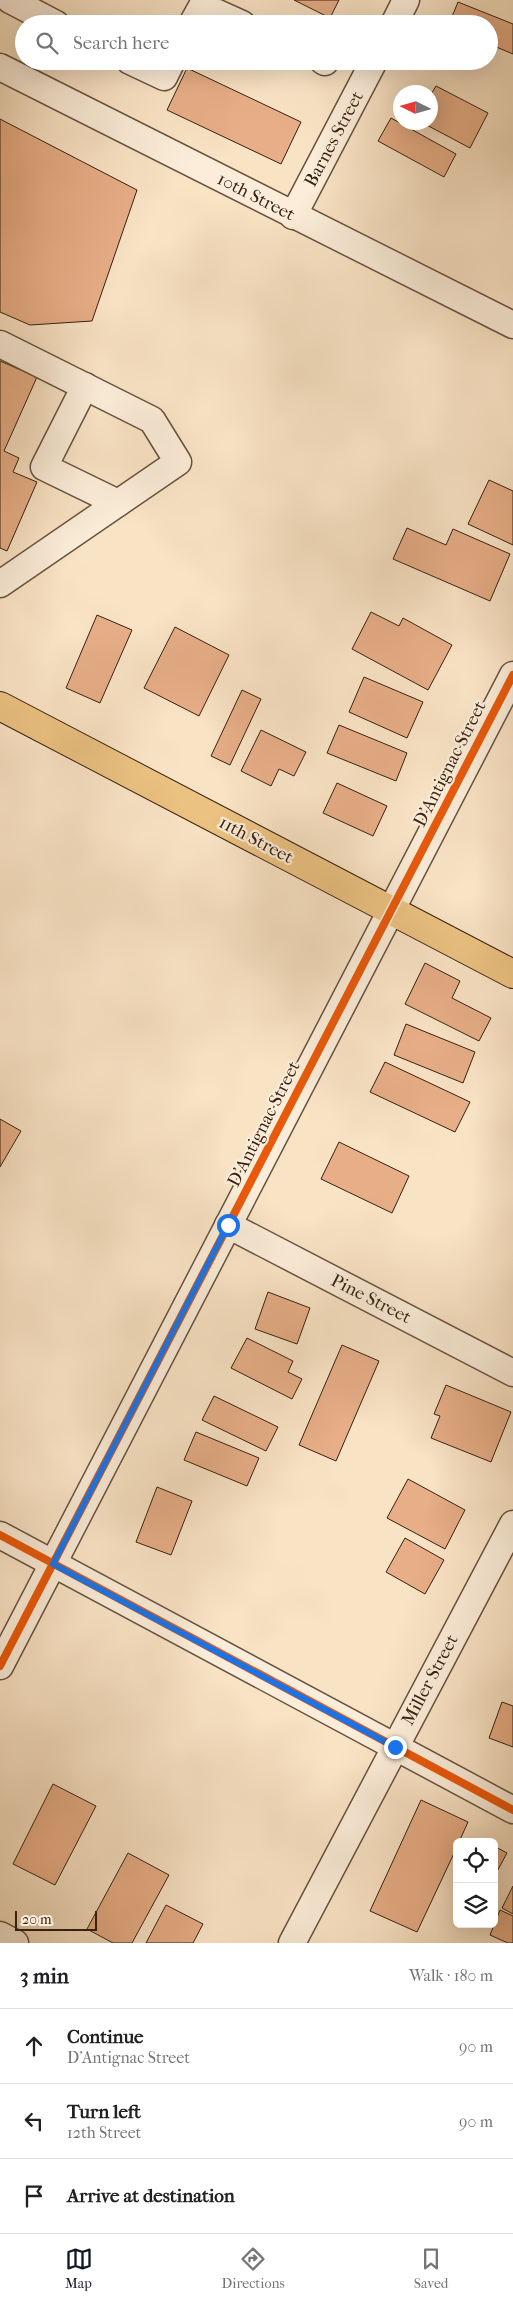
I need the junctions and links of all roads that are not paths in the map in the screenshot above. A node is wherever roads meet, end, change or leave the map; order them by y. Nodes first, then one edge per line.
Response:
1 (10, 0) edge
2 (406, 0) edge
3 (39, 15) edge
4 (197, 15) edge
5 (222, 15) edge
6 (398, 15) edge
7 (0, 67) edge
8 (149, 70) edge
9 (168, 70) edge
10 (369, 70) edge
11 (293, 216) junction
12 (513, 325) edge
13 (0, 344) edge
14 (85, 386) junction
15 (118, 503) junction
16 (0, 584) edge
17 (513, 675) edge
18 (0, 706) edge
19 (391, 910) junction
20 (513, 974) edge
21 (228, 1225) junction
22 (513, 1373) edge
23 (513, 1524) edge
24 (0, 1536) edge
25 (53, 1564) junction
26 (0, 1666) edge
27 (395, 1747) junction
28 (513, 1810) edge
29 (0, 1935) edge
30 (15, 1943) edge
31 (292, 1943) edge

1 - 3 street
2 - 6 street
4 - 5 street
7 - 11 street, 10th Street
8 - 9 street
10 - 11 street, Barnes Street
11 - 12 street, 10th Street
13 - 14 street
14 - 15 street
14 - 15 street
15 - 16 street
17 - 19 street, D'Antignac Street
18 - 19 main road, 11th Street
19 - 20 main road, 11th Street
19 - 21 street, D'Antignac Street
21 - 22 street, Pine Street
21 - 25 street, D'Antignac Street
23 - 27 street, Miller Street
24 - 25 street
25 - 26 street, D'Antignac Street
25 - 27 street
27 - 28 street
27 - 31 street, Miller Street
29 - 30 street

